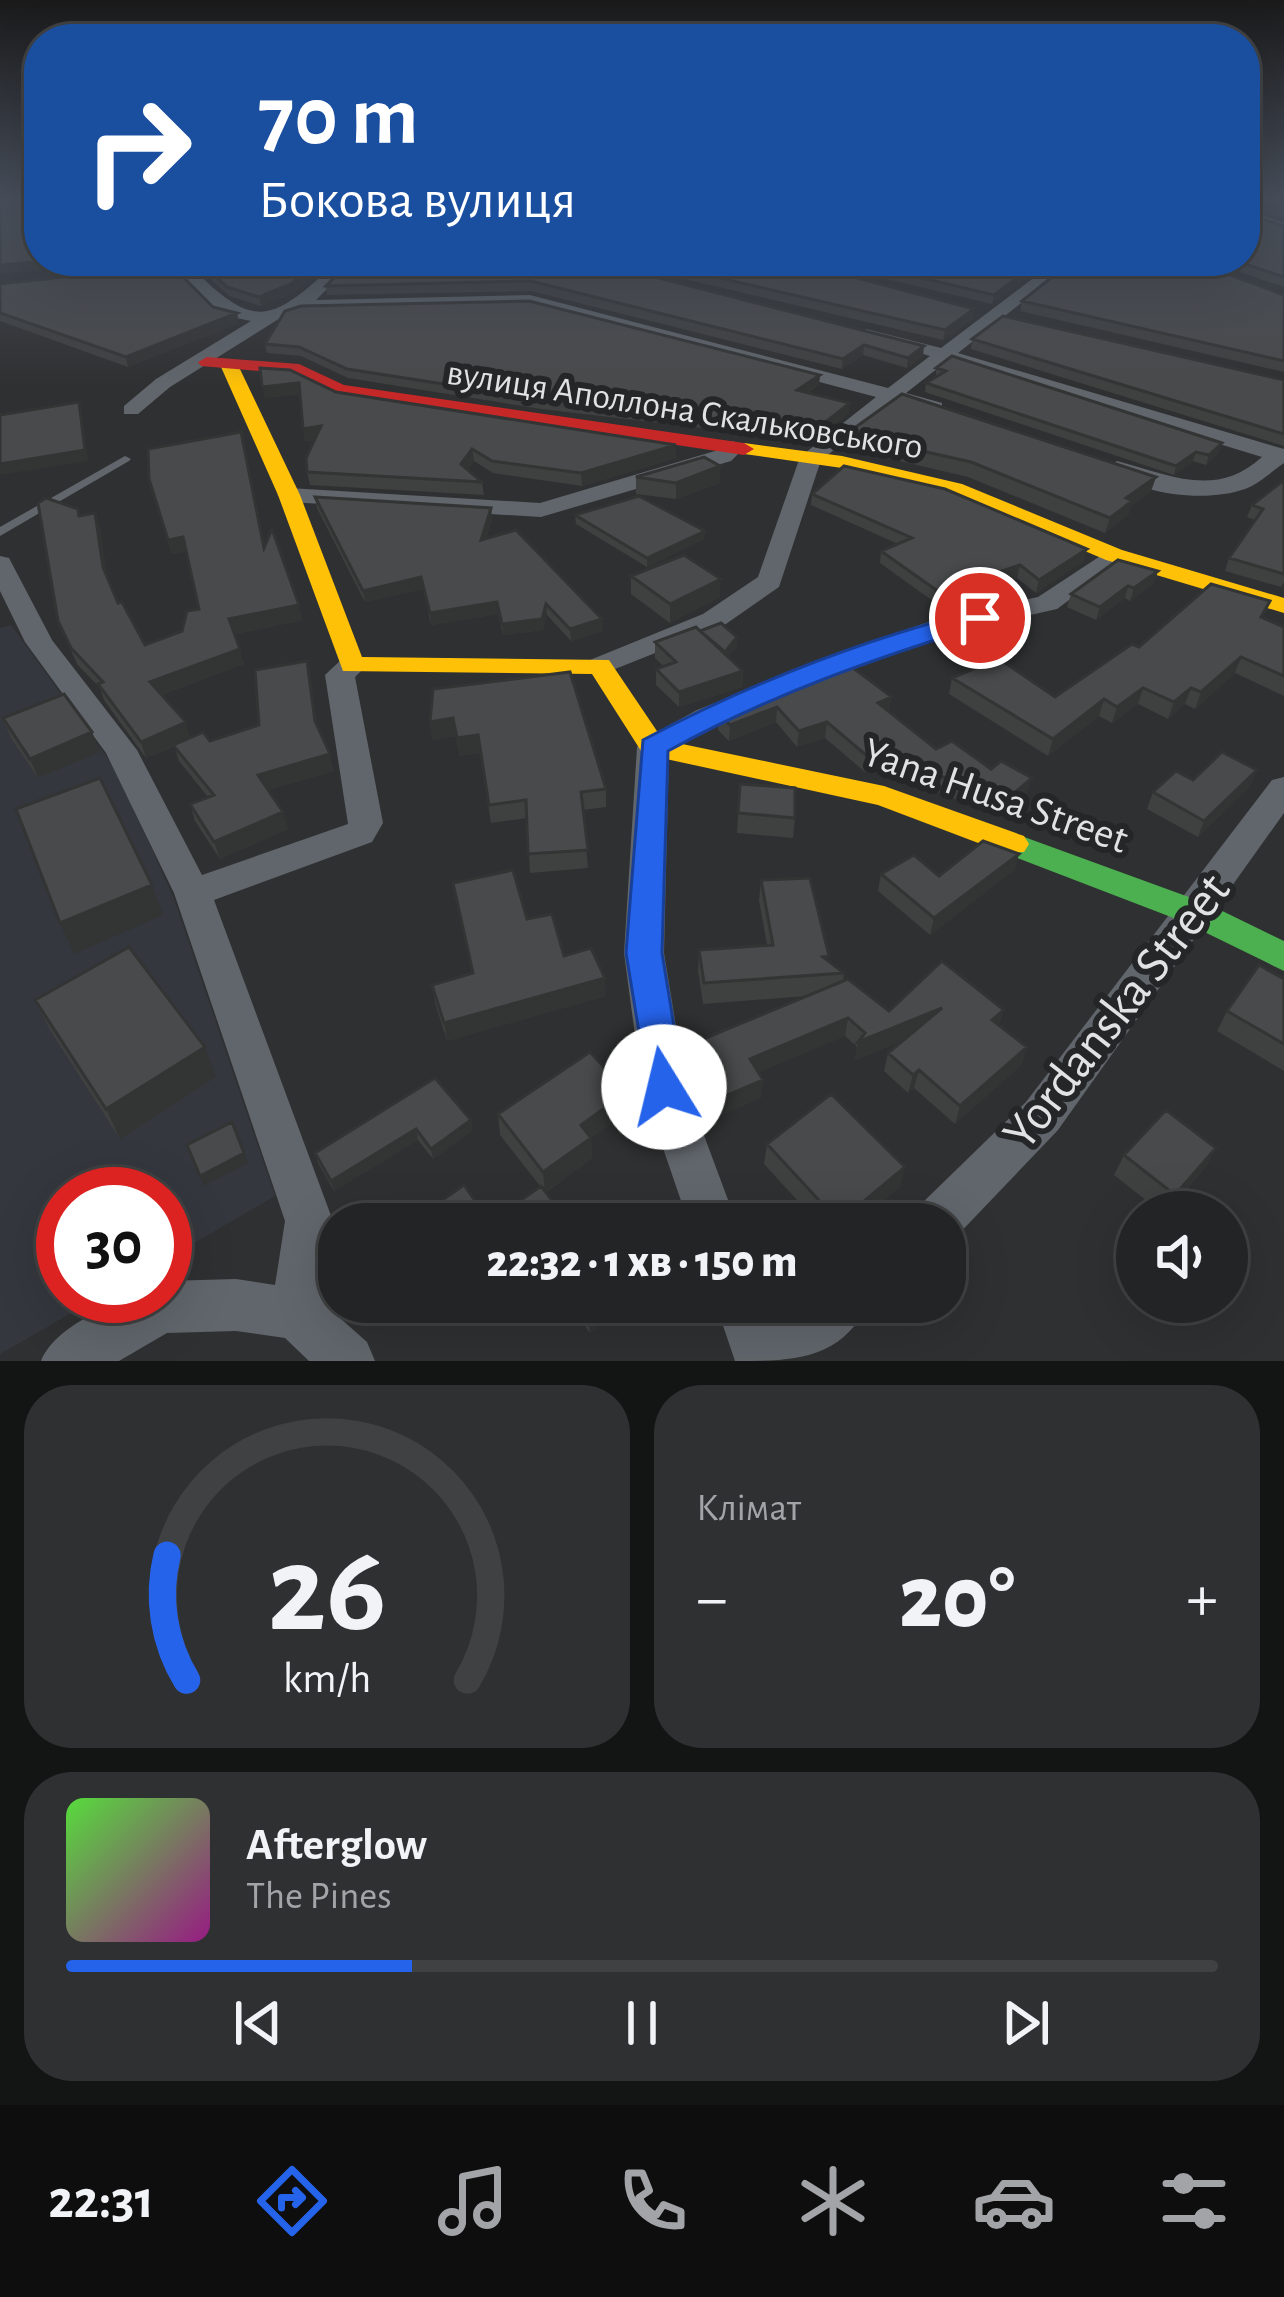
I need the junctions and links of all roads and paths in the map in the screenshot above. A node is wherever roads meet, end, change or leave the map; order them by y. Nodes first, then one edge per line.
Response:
1 (186, 276) edge
2 (331, 276) edge
3 (1045, 276) edge
4 (301, 304) junction
5 (266, 319) junction
6 (855, 328) edge
7 (944, 351) junction
8 (217, 364) junction
9 (891, 392) junction
10 (131, 410) dead end
11 (958, 415) edge
12 (733, 448) junction
13 (1280, 456) edge
14 (811, 457) junction
15 (125, 459) dead end
16 (1090, 459) edge
17 (289, 495) junction
18 (0, 532) edge
19 (1114, 555) junction
20 (0, 564) edge
21 (1284, 607) edge
22 (352, 665) junction
23 (600, 666) junction
24 (653, 747) junction
25 (1284, 788) edge
26 (193, 893) junction
27 (1196, 914) junction
28 (1284, 957) edge
29 (705, 1203) edge
30 (956, 1203) edge
31 (297, 1314) junction
32 (750, 1323) edge
33 (815, 1323) edge
34 (68, 1361) edge
35 (348, 1361) edge
36 (765, 1361) edge

1 - 5 street
2 - 4 street
3 - 7 street
4 - 5 street
4 - 9 street
5 - 8 street
6 - 7 street
7 - 9 street
7 - 13 street
8 - 10 street
8 - 12 street, вулиця Аполлона Скальковського
8 - 17 street
9 - 11 street
9 - 14 street
12 - 14 street, вулиця Аполлона Скальковського
12 - 17 street
13 - 16 street
14 - 19 street, вулиця Аполлона Скальковського
14 - 23 street
15 - 18 lane
17 - 22 street
19 - 21 street, вулиця Аполлона Скальковського
19 - 24 street
20 - 26 street
22 - 23 street
22 - 26 street
23 - 24 street
24 - 27 street, Yana Husa Street
24 - 29 street
25 - 27 street, Yordanska Street
26 - 31 street
27 - 28 street, Yana Husa Street
27 - 30 street, Yordanska Street
31 - 34 street
31 - 35 street
32 - 36 street
33 - 36 street

